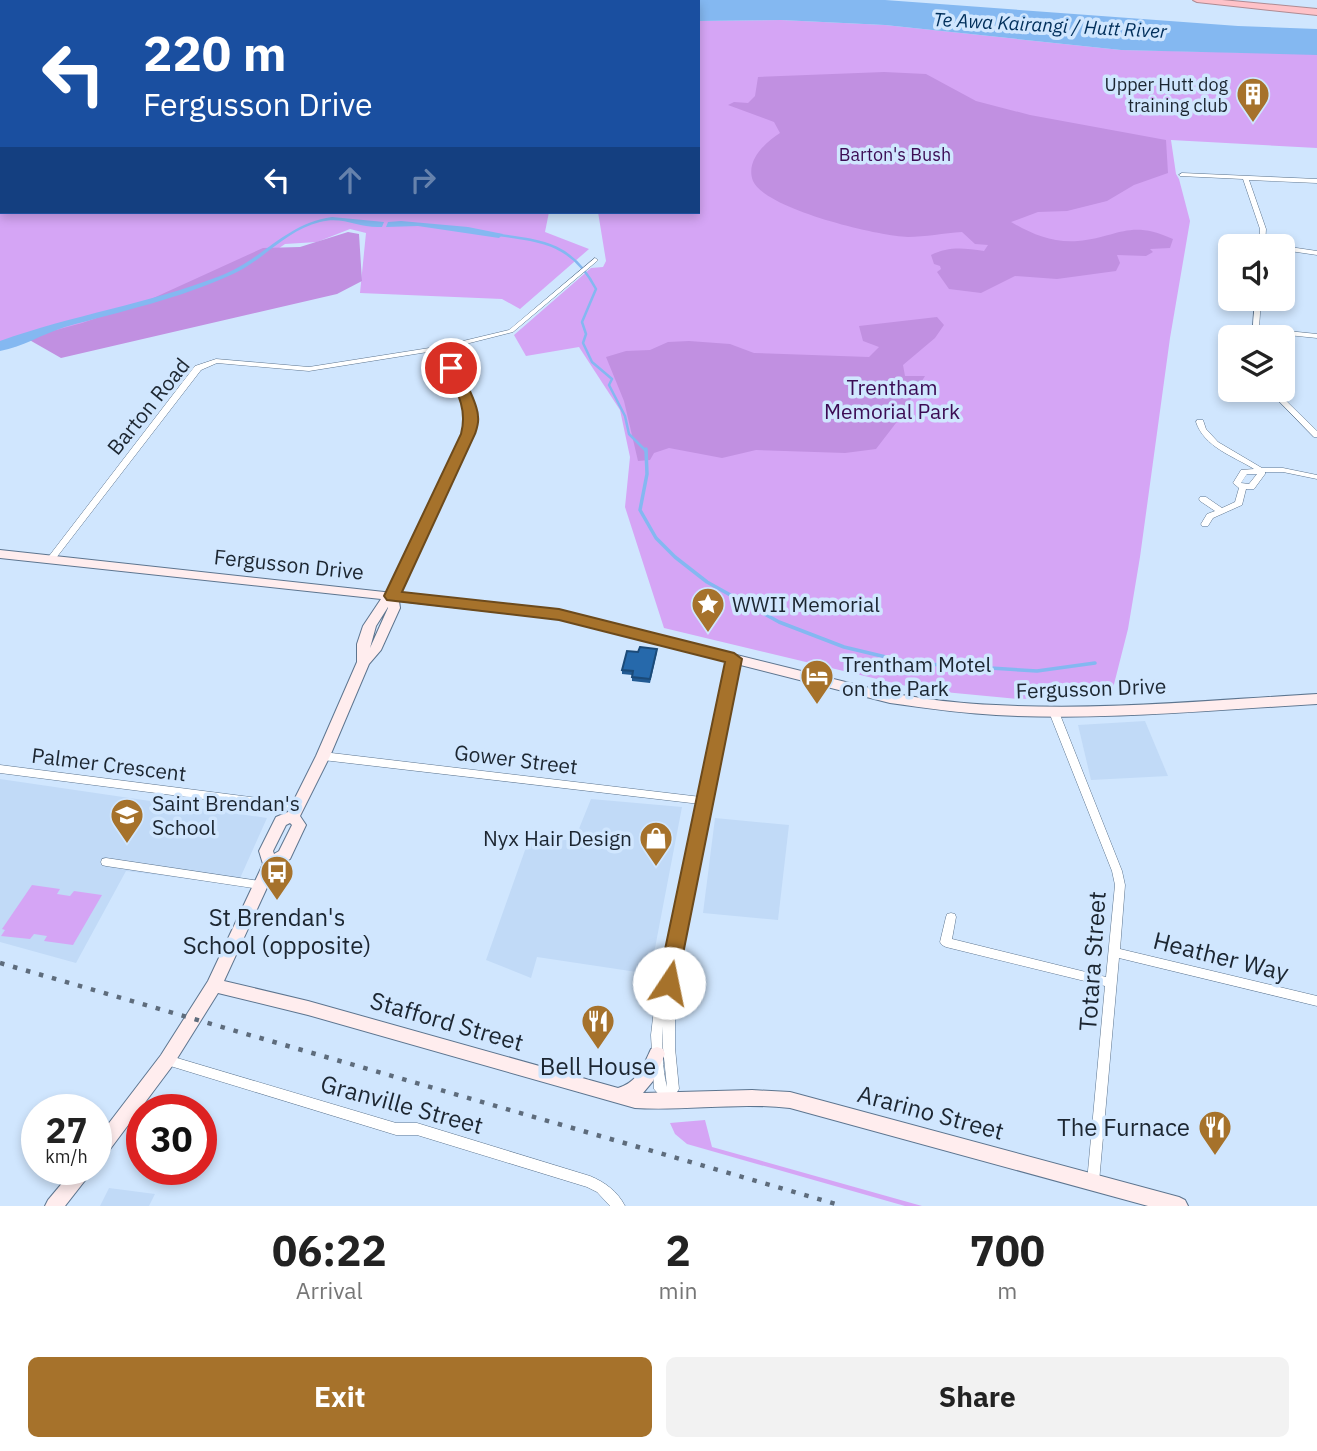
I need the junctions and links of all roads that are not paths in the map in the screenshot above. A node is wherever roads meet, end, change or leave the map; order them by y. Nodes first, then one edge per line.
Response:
1 (1197, 0) edge
2 (1226, 0) edge
3 (1234, 0) edge
4 (1317, 9) edge
5 (1182, 174) dead end
6 (1246, 179) junction
7 (1317, 181) edge
8 (1263, 234) edge
9 (1295, 250) edge
10 (1317, 253) edge
11 (595, 260) dead end
12 (1295, 335) edge
13 (1317, 336) edge
14 (442, 348) junction
15 (1283, 402) edge
16 (1200, 422) dead end
17 (1317, 435) edge
18 (1259, 470) junction
19 (1317, 477) edge
20 (1243, 487) junction
21 (1203, 499) dead end
22 (1220, 510) junction
23 (1205, 524) dead end
24 (0, 554) edge
25 (50, 560) junction
26 (392, 596) junction
27 (734, 659) junction
28 (1317, 699) edge
29 (1054, 712) junction
30 (323, 756) junction
31 (0, 769) edge
32 (704, 801) junction
33 (295, 811) junction
34 (106, 862) dead end
35 (260, 885) junction
36 (951, 917) dead end
37 (1115, 952) junction
38 (669, 983) junction
39 (1112, 983) junction
40 (214, 985) junction
41 (1317, 1000) edge
42 (190, 1023) joint
43 (657, 1054) junction
44 (167, 1060) junction
45 (617, 1095) junction
46 (666, 1099) junction
47 (112, 1133) edge
48 (1093, 1182) junction
49 (72, 1185) edge
50 (54, 1206) edge
51 (619, 1206) edge
52 (1179, 1206) edge

1 - 4 highway
2 - 4 highway
3 - 4 highway
5 - 6 street
6 - 7 street
6 - 8 street
9 - 10 street
11 - 14 street
12 - 13 street
14 - 25 street, Barton Road
14 - 26 street
15 - 17 street
16 - 18 street
18 - 19 street
18 - 20 street
18 - 20 street
20 - 22 street
21 - 22 street
22 - 23 street
24 - 25 street, Fergusson Drive
25 - 26 street, Fergusson Drive
26 - 27 street, Fergusson Drive
26 - 30 street
27 - 29 street, Fergusson Drive
27 - 32 street
28 - 29 street, Fergusson Drive
29 - 37 street, Totara Street
30 - 32 street, Gower Street
30 - 33 street
31 - 33 street, Palmer Crescent
32 - 38 street
33 - 35 street
34 - 35 street
35 - 40 street
36 - 39 street
37 - 39 street, Totara Street
37 - 41 street, Heather Way
38 - 43 street
38 - 46 street
39 - 48 street, Totara Street
40 - 42 street
40 - 45 street, Stafford Street
42 - 44 street
43 - 45 street
43 - 46 street
44 - 47 street
44 - 51 street, Granville Street
45 - 46 street, Stafford Street
46 - 48 street, Ararino Street
48 - 52 street, Ararino Street
49 - 50 street

